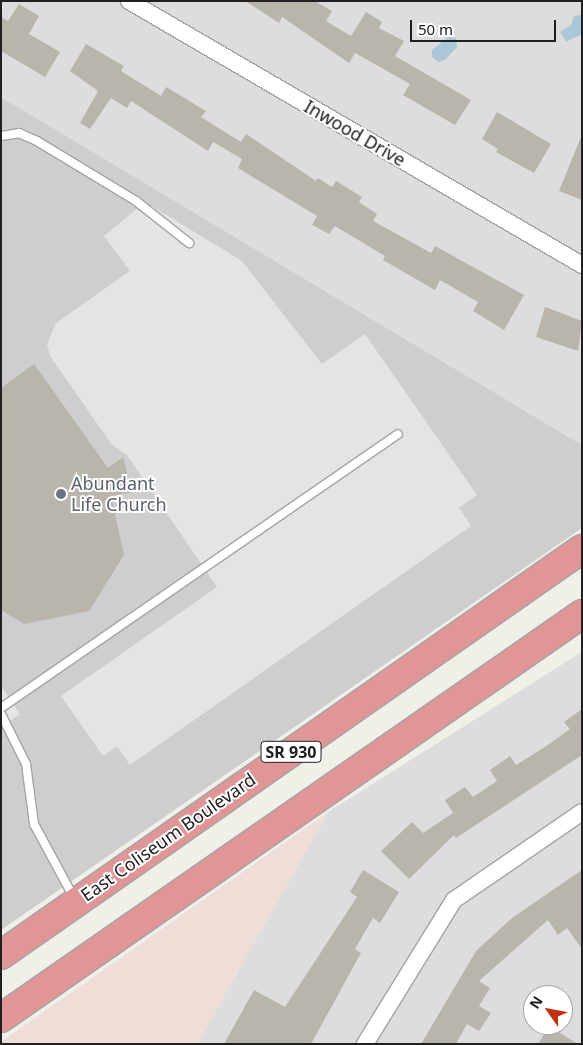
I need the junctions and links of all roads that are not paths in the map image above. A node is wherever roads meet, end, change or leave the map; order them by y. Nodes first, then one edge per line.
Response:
1 (129, 1) edge
2 (1, 136) edge
3 (189, 243) dead end
4 (582, 265) edge
5 (398, 434) dead end
6 (582, 549) edge
7 (582, 614) edge
8 (1, 708) edge
9 (1, 714) edge
10 (582, 812) edge
11 (76, 902) junction
12 (1, 955) edge
13 (1, 1018) edge
14 (365, 1044) edge

1 - 4 street, Inwood Drive
2 - 3 lane
5 - 8 lane
6 - 11 highway, East Coliseum Boulevard / SR 930
7 - 13 highway, SR 930
9 - 11 lane
10 - 14 street
11 - 12 highway, East Coliseum Boulevard / SR 930

